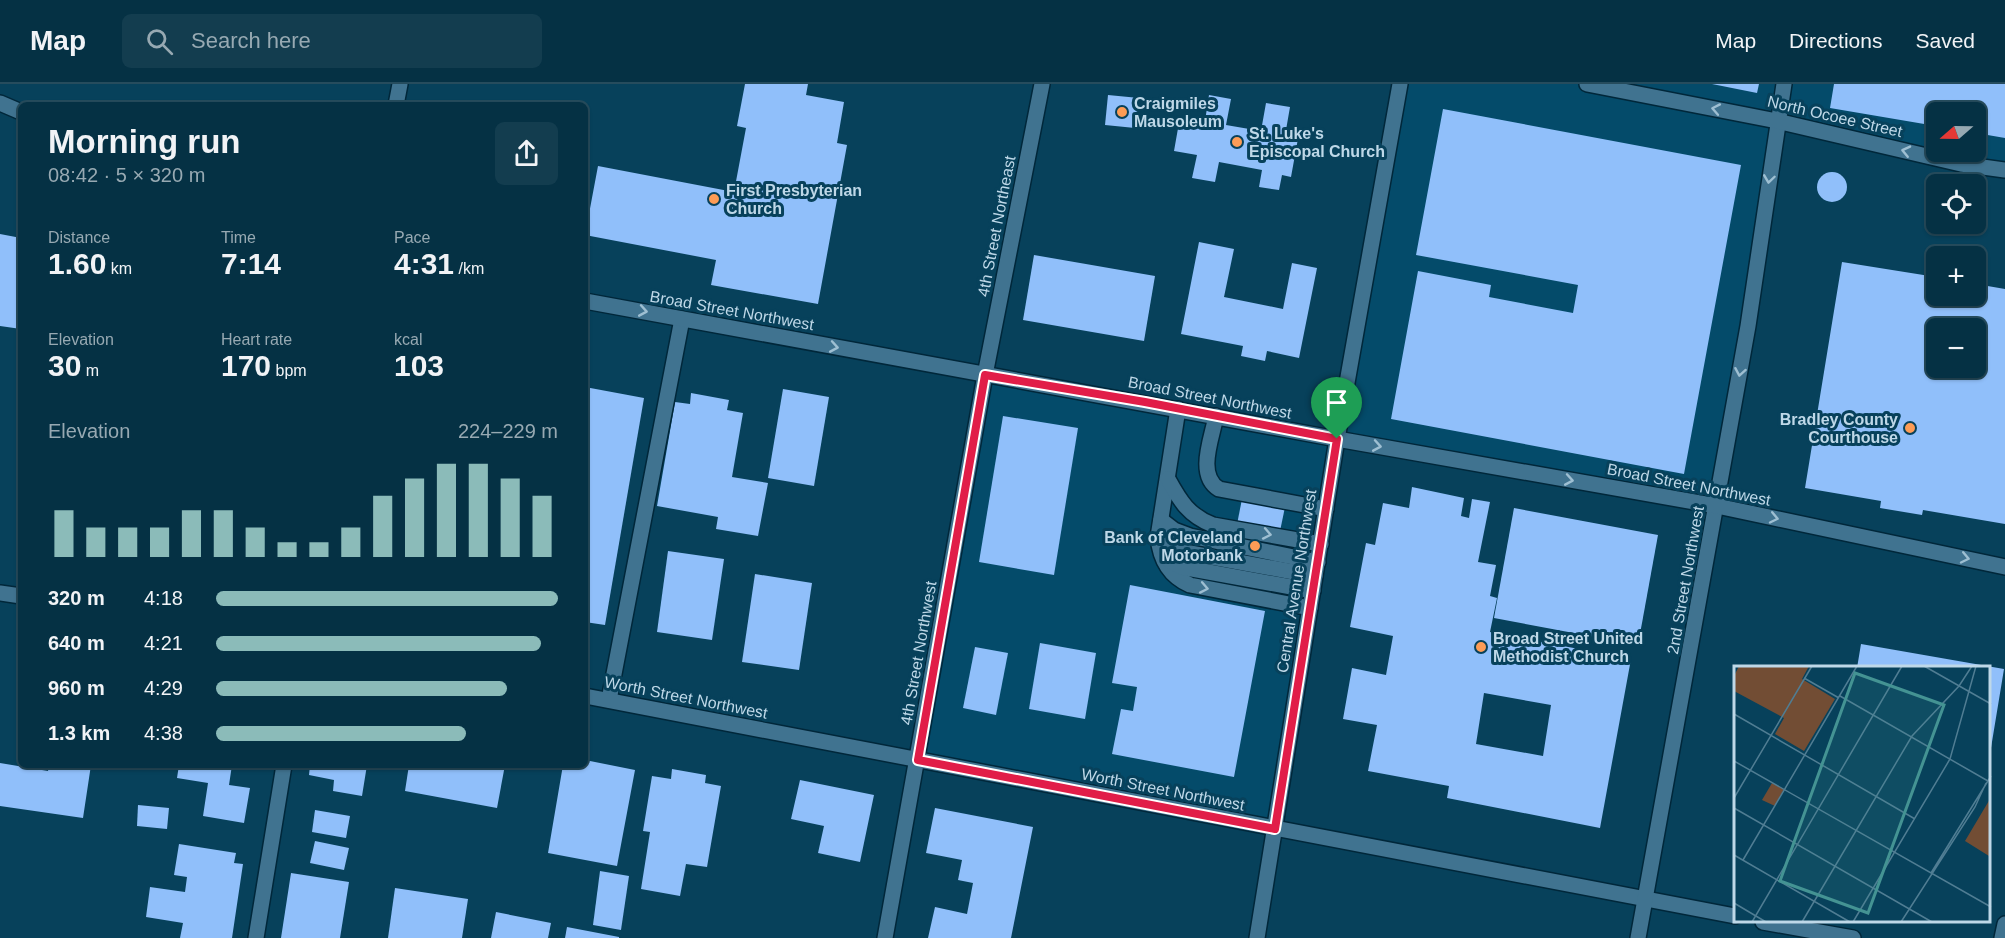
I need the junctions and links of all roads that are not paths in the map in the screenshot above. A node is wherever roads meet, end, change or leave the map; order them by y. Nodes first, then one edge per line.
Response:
1 (400, 84) edge
2 (1042, 84) edge
3 (1400, 84) edge
4 (1587, 84) edge
5 (1784, 84) edge
6 (397, 102) edge
7 (0, 103) edge
8 (18, 111) edge
9 (1778, 121) junction
10 (2005, 170) edge
11 (588, 302) edge
12 (682, 319) junction
13 (985, 375) junction
14 (1178, 409) junction
15 (1216, 416) junction
16 (1337, 439) junction
17 (1168, 479) junction
18 (1717, 506) junction
19 (1326, 509) junction
20 (1161, 520) junction
21 (1159, 542) junction
22 (1321, 544) junction
23 (2005, 567) edge
24 (1315, 576) junction
25 (0, 592) edge
26 (18, 595) edge
27 (1310, 608) junction
28 (588, 696) edge
29 (609, 700) junction
30 (918, 760) junction
31 (284, 768) edge
32 (1275, 829) junction
33 (1645, 900) junction
34 (1734, 916) edge
35 (1774, 923) edge
36 (2005, 924) edge
37 (256, 938) edge
38 (885, 938) edge
39 (1257, 938) edge
40 (1638, 938) edge
41 (1853, 938) edge
42 (2002, 938) edge

1 - 6 street
2 - 13 street, 4th Street Northeast
3 - 16 street, Central Avenue Northwest
9 -> 4 street, North Ocoee Street
5 - 9 street, 2nd Street Northwest
7 - 8 street
10 -> 9 street, North Ocoee Street
9 -> 18 street, 2nd Street Northwest
11 -> 12 street, Broad Street Northwest
12 -> 13 street, Broad Street Northwest
12 - 29 street
13 - 14 street, Broad Street Northwest
13 - 30 street, 4th Street Northwest
14 - 15 street, Broad Street Northwest
14 - 17 street
15 - 16 street, Broad Street Northwest
15 - 19 street
16 -> 18 street, Broad Street Northwest
16 - 19 street, Central Avenue Northwest
17 - 20 street
17 -> 22 street
18 -> 23 street, Broad Street Northwest
18 - 33 street, 2nd Street Northwest
19 - 22 street, Central Avenue Northwest
20 - 21 street
20 - 24 street
21 - 24 street
21 -> 27 street
22 - 24 street, Central Avenue Northwest
24 - 27 street, Central Avenue Northwest
25 - 26 street
27 - 32 street, Central Avenue Northwest
28 - 29 street, Worth Street Northwest
29 - 30 street, Worth Street Northwest
30 - 32 street, Worth Street Northwest
30 - 38 street, 4th Street Northwest
31 - 37 street
32 - 33 street, Worth Street Northwest
32 - 39 street, Central Avenue Northwest
33 - 34 street, Worth Street Northwest
33 - 40 street, 2nd Street Northwest
35 - 41 street
36 - 42 street

